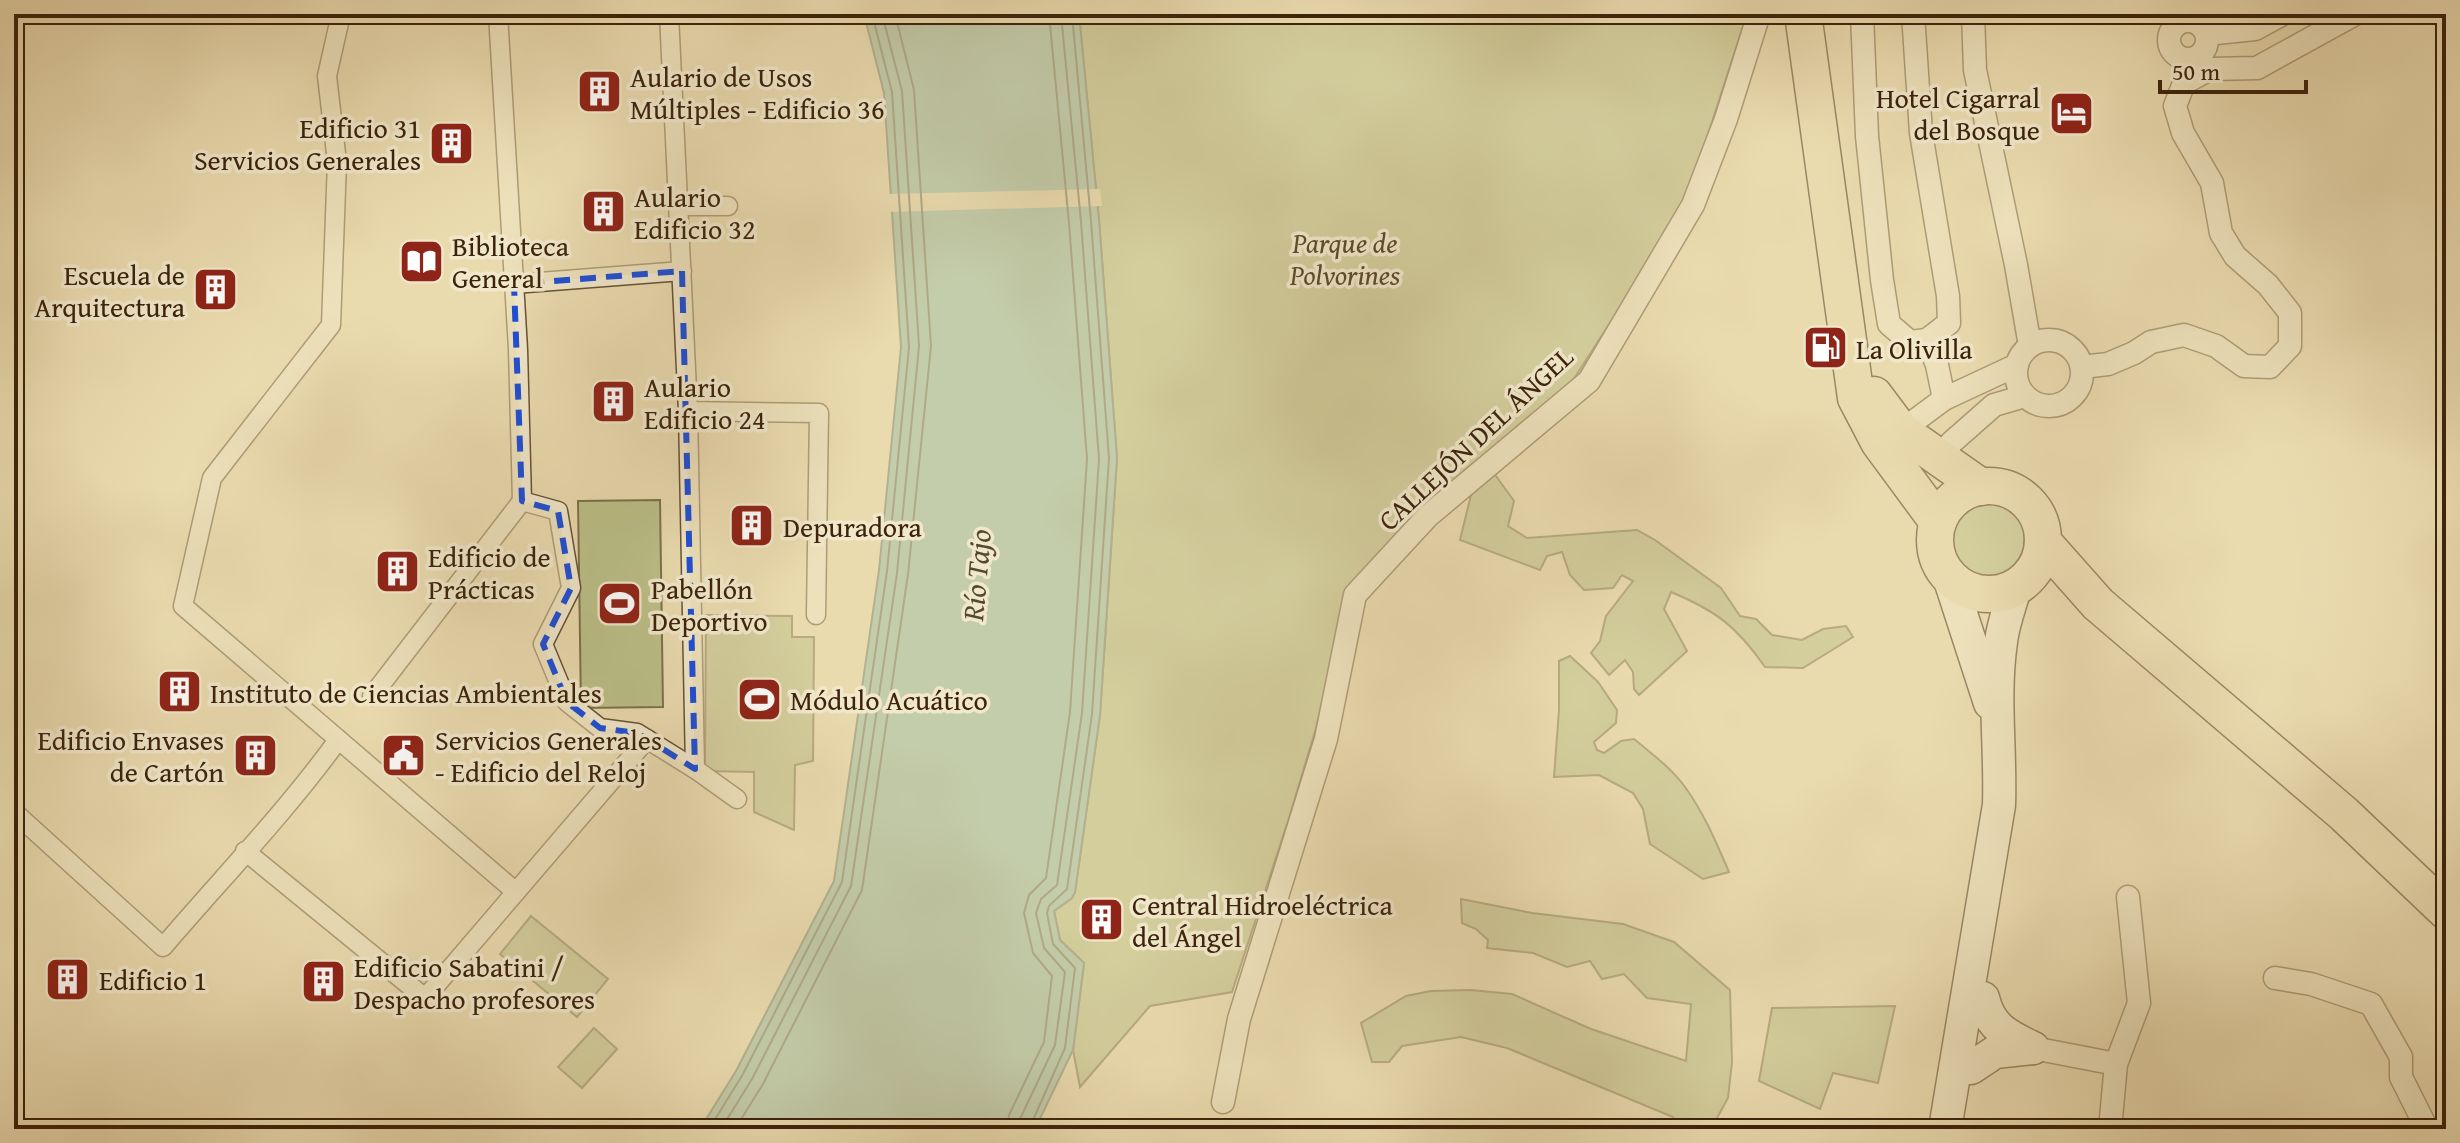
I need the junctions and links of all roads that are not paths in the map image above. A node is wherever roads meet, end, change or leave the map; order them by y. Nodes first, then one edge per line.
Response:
1 (341, 14) edge
2 (498, 14) edge
3 (669, 14) edge
4 (1759, 14) edge
5 (1803, 14) edge
6 (1862, 14) edge
7 (1913, 14) edge
8 (1973, 14) edge
9 (2283, 14) edge
10 (2355, 14) edge
11 (2207, 34) dead end
12 (680, 206) junction
13 (728, 206) dead end
14 (682, 271) junction
15 (514, 284) junction
16 (1927, 340) junction
17 (1852, 355) junction
18 (2023, 356) junction
19 (2082, 367) junction
20 (2025, 396) junction
21 (1944, 399) junction
22 (688, 411) junction
23 (1901, 431) junction
24 (1939, 457) junction
25 (1981, 487) junction
26 (522, 501) junction
27 (1938, 522) junction
28 (2043, 542) junction
29 (1949, 577) junction
30 (2019, 586) junction
31 (2098, 604) junction
32 (816, 615) dead end
33 (372, 696) dead end
34 (1997, 724) junction
35 (647, 739) junction
36 (338, 740) junction
37 (695, 769) junction
38 (737, 799) dead end
39 (1999, 805) junction
40 (14, 812) edge
41 (245, 851) junction
42 (516, 892) junction
43 (2128, 897) dead end
44 (2446, 911) edge
45 (2275, 978) dead end
46 (1983, 998) junction
47 (2033, 1048) junction
48 (2116, 1064) junction
49 (1971, 1068) junction
50 (1223, 1102) dead end
51 (1948, 1124) edge
52 (2110, 1129) edge
53 (2427, 1129) edge

1 - 36 street
2 - 15 street
3 - 12 street
4 - 50 street, CALLEJÓN DEL ÁNGEL
5 - 17 main road
6 - 16 street
7 - 16 street
8 - 18 street
9 - 11 street
10 - 19 street
12 - 13 street
12 - 14 street
14 - 15 street
14 - 22 street
15 - 26 street
16 - 21 street
17 - 23 main road
17 - 27 main road
18 - 19 street
18 - 20 street
18 - 21 street
19 - 20 street
20 - 24 street
21 - 23 street
22 - 32 street
22 - 37 street
23 - 24 main road
24 - 25 main road
25 - 27 main road
25 - 28 main road
26 - 33 street
26 - 35 street
27 - 29 main road
28 - 30 main road
28 - 31 main road
29 - 30 main road
29 - 34 main road
30 - 31 main road
30 - 34 main road
31 - 44 main road
34 - 39 main road
35 - 37 street
35 - 42 street
36 - 41 street
36 - 42 street
37 - 38 street
39 - 46 main road
39 - 51 main road
40 - 41 street
41 - 42 street
43 - 48 street
45 - 53 street
46 - 47 main road
46 - 49 main road
47 - 48 street
47 - 49 main road
48 - 52 street
49 - 51 main road

